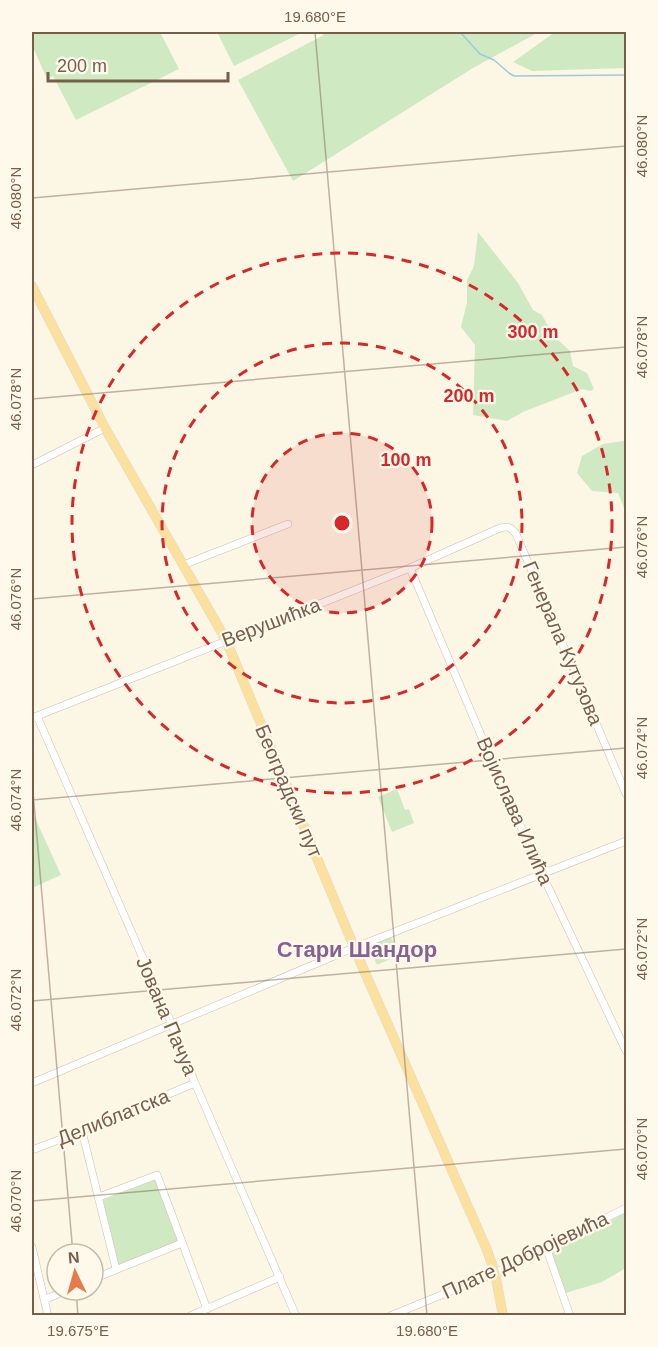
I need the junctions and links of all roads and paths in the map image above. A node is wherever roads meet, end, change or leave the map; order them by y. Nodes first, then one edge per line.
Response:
1 (32, 286) edge
2 (105, 428) junction
3 (32, 465) edge
4 (288, 524) dead end
5 (510, 527) joint
6 (183, 565) junction
7 (410, 568) junction
8 (226, 640) junction
9 (34, 717) edge
10 (627, 794) edge
11 (627, 841) edge
12 (542, 874) junction
13 (354, 948) junction
14 (172, 1024) junction
15 (627, 1051) edge
16 (32, 1083) edge
17 (195, 1083) junction
18 (82, 1131) junction
19 (32, 1150) edge
20 (99, 1197) junction
21 (627, 1208) edge
22 (182, 1243) junction
23 (32, 1247) edge
24 (546, 1247) junction
25 (116, 1269) junction
26 (495, 1273) junction
27 (105, 1274) edge
28 (280, 1277) junction
29 (44, 1300) joint
30 (207, 1309) junction
31 (48, 1316) edge
32 (190, 1316) edge
33 (296, 1316) edge
34 (390, 1316) edge
35 (503, 1316) edge
36 (570, 1316) edge

1 - 2 main road, Београдски пут
2 - 3 street
2 - 6 main road, Београдски пут
4 - 6 street
5 - 7 street, Верушићка
5 - 10 street, Генерала Кутузова
6 - 8 main road, Београдски пут
7 - 8 street, Верушићка
7 - 12 street, Војислава Илића
8 - 9 street, Верушићка
8 - 13 main road, Београдски пут
9 - 14 street, Јована Пачуа
11 - 12 street
12 - 13 street
12 - 15 street, Војислава Илића
13 - 14 street
13 - 26 main road, Београдски пут
14 - 16 street
14 - 17 street, Јована Пачуа
17 - 18 street, Делиблатска
17 - 28 street, Јована Пачуа
18 - 19 street, Делиблатска
18 - 20 street
20 - 22 street
20 - 25 street
21 - 24 street, Плате Добројевића
22 - 25 street
22 - 30 street
23 - 29 street
24 - 26 street, Плате Добројевића
24 - 36 street
25 - 27 street
26 - 34 street, Плате Добројевића
26 - 35 main road, Београдски пут
28 - 30 street
28 - 33 street, Јована Пачуа
29 - 31 street
30 - 32 street

